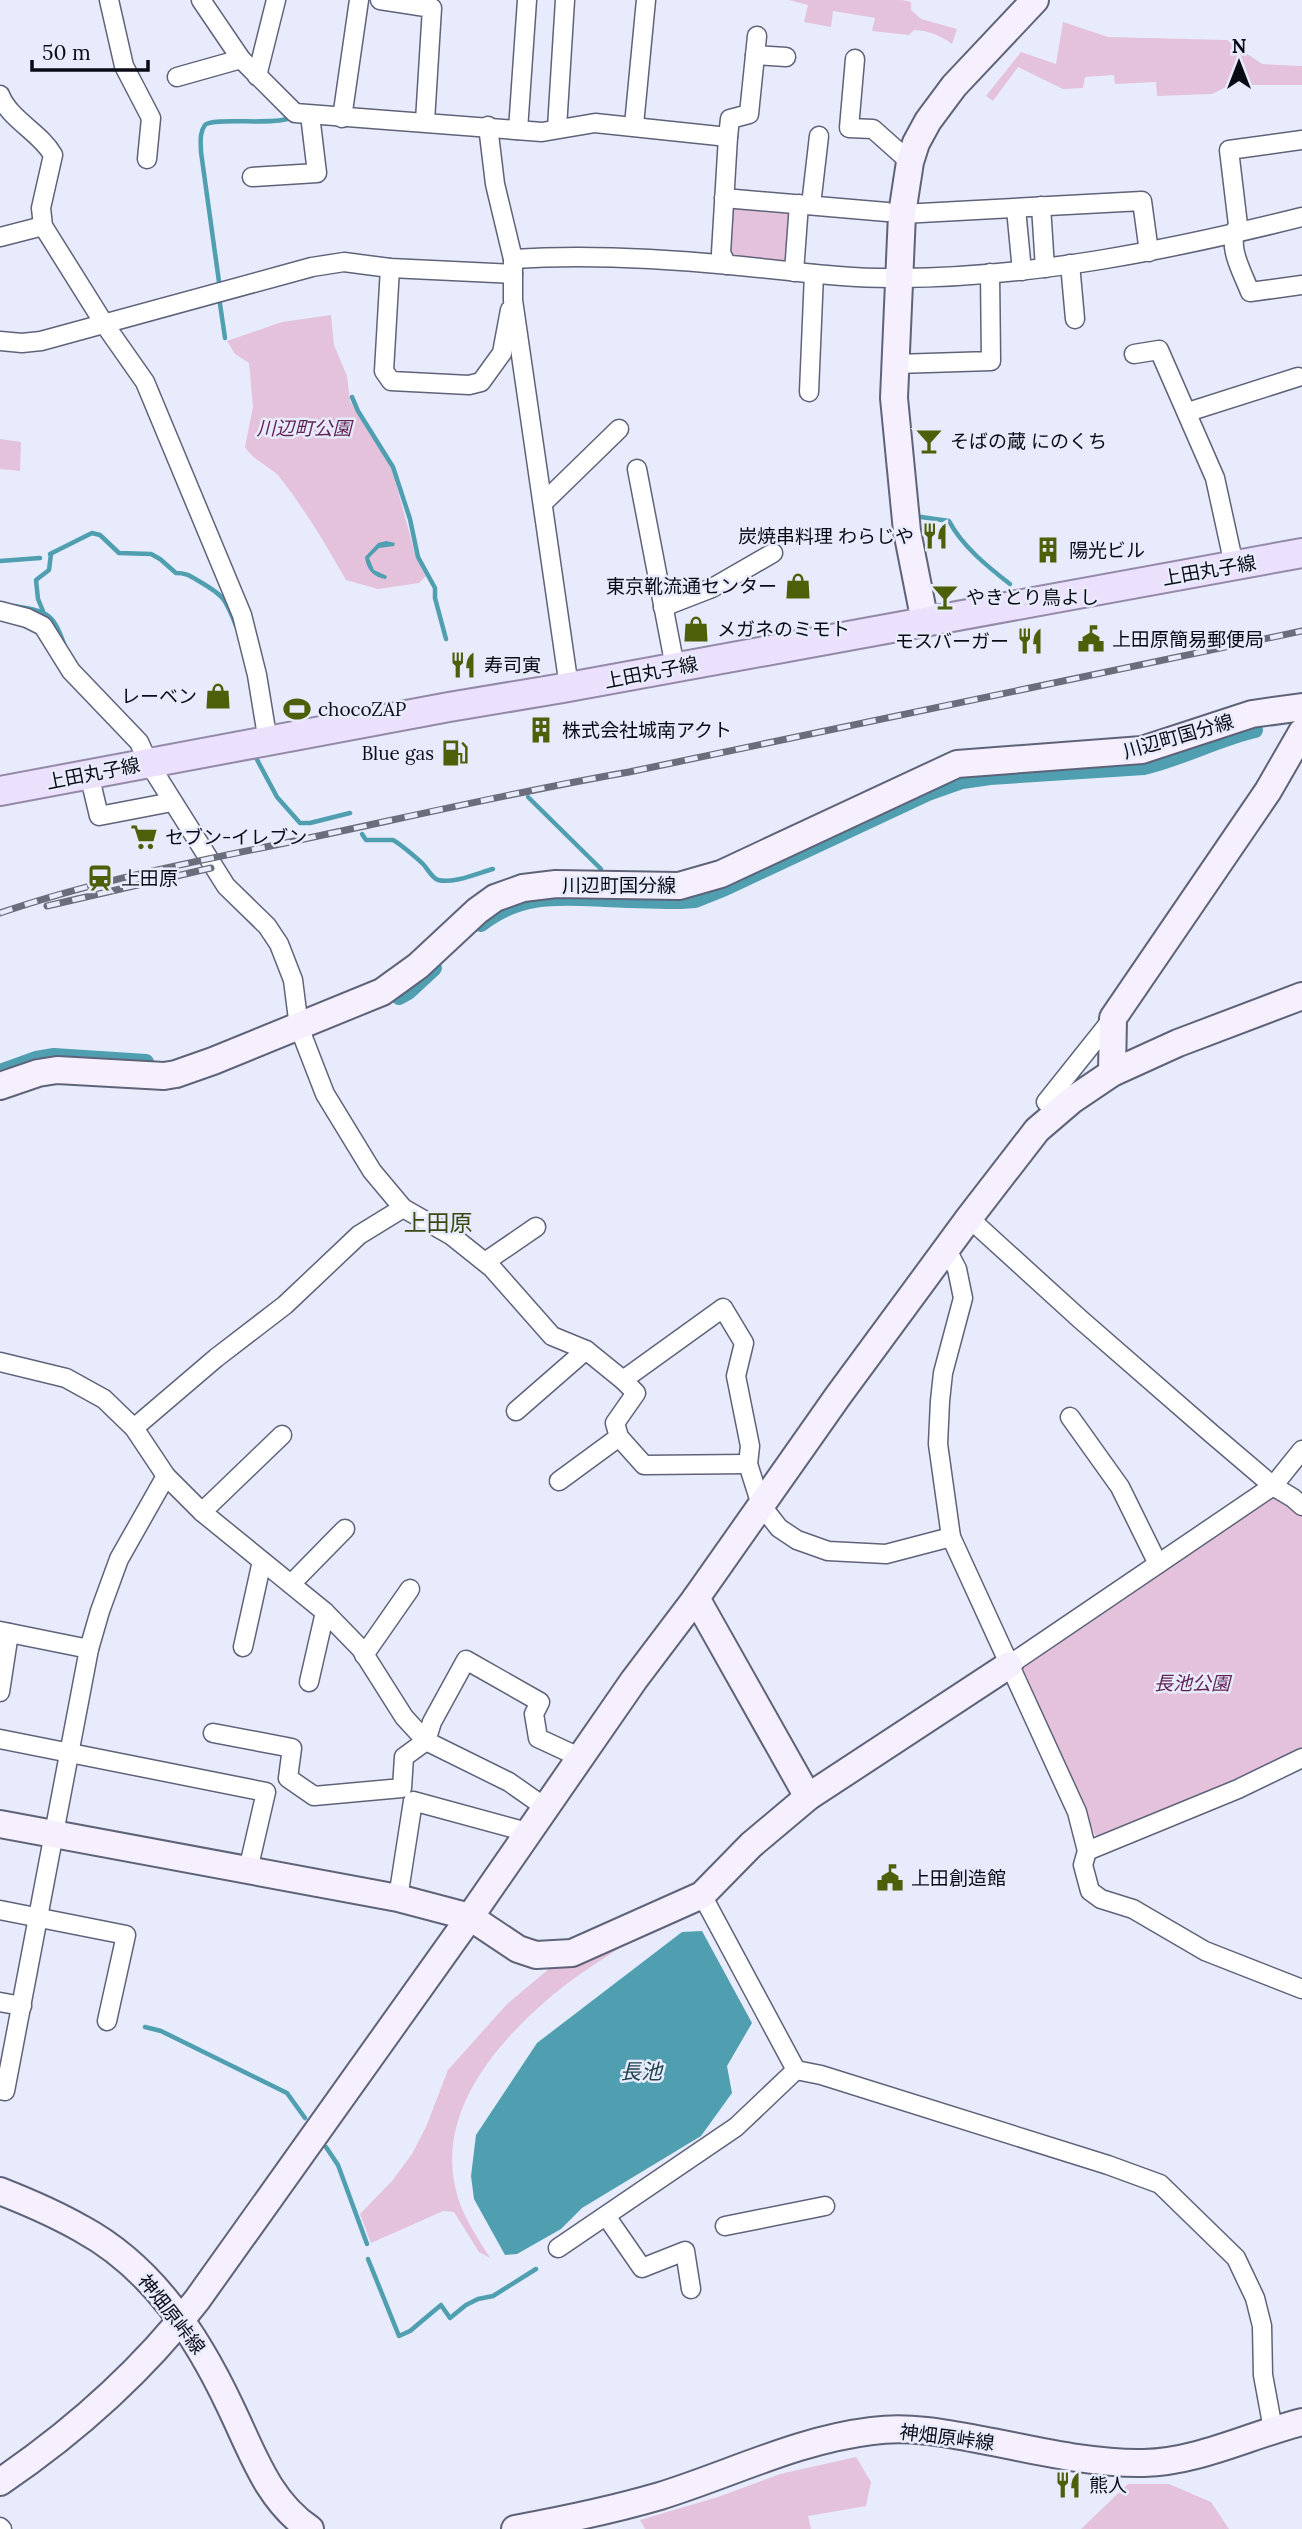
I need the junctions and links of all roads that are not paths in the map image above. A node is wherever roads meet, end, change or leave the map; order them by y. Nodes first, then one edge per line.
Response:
1 (109, 0) edge
2 (201, 0) edge
3 (276, 0) edge
4 (359, 0) edge
5 (380, 0) edge
6 (527, 0) edge
7 (565, 0) edge
8 (646, 0) edge
9 (1035, 0) edge
10 (757, 36) dead end
11 (755, 55) junction
12 (786, 57) dead end
13 (241, 59) junction
14 (856, 59) dead end
15 (257, 76) junction
16 (177, 77) dead end
17 (0, 95) edge
18 (310, 115) junction
19 (342, 118) junction
20 (425, 121) junction
21 (634, 125) junction
22 (488, 126) junction
23 (557, 128) junction
24 (518, 130) junction
25 (818, 136) dead end
26 (727, 137) junction
27 (1302, 140) edge
28 (147, 159) dead end
29 (910, 162) junction
30 (252, 177) dead end
31 (724, 198) junction
32 (805, 205) junction
33 (1041, 206) junction
34 (1016, 209) junction
35 (894, 213) junction
36 (1302, 217) edge
37 (43, 226) junction
38 (1233, 234) junction
39 (0, 237) edge
40 (1149, 252) junction
41 (1070, 264) junction
42 (727, 265) junction
43 (513, 267) junction
44 (390, 268) junction
45 (1045, 268) junction
46 (1022, 271) junction
47 (794, 272) junction
48 (990, 273) junction
49 (814, 274) junction
50 (898, 278) junction
51 (1302, 285) edge
52 (513, 300) junction
53 (1075, 319) dead end
54 (105, 325) junction
55 (0, 341) edge
56 (1134, 354) dead end
57 (896, 364) junction
58 (1298, 377) dead end
59 (809, 392) dead end
60 (1188, 412) junction
61 (619, 429) dead end
62 (637, 469) dead end
63 (543, 503) junction
64 (773, 553) dead end
65 (1302, 553) edge
66 (1234, 565) junction
67 (663, 607) junction
68 (0, 611) edge
69 (925, 622) junction
70 (675, 667) junction
71 (569, 687) junction
72 (1302, 707) edge
73 (1302, 732) edge
74 (268, 742) junction
75 (148, 762) junction
76 (89, 774) junction
77 (0, 791) edge
78 (172, 802) junction
79 (1302, 996) edge
80 (1113, 1018) junction
81 (299, 1027) junction
82 (1112, 1073) junction
83 (0, 1086) edge
84 (1046, 1102) dead end
85 (403, 1208) junction
86 (968, 1218) junction
87 (536, 1227) dead end
88 (946, 1248) junction
89 (485, 1262) junction
90 (586, 1350) junction
91 (0, 1362) edge
92 (623, 1380) junction
93 (516, 1411) dead end
94 (1070, 1417) dead end
95 (134, 1428) junction
96 (282, 1435) dead end
97 (619, 1437) junction
98 (1302, 1450) edge
99 (748, 1464) junction
100 (166, 1476) junction
101 (559, 1481) dead end
102 (1273, 1486) junction
103 (761, 1505) junction
104 (1302, 1506) edge
105 (202, 1512) junction
106 (345, 1529) dead end
107 (951, 1537) junction
108 (262, 1561) junction
109 (1158, 1564) junction
110 (291, 1584) junction
111 (410, 1589) dead end
112 (696, 1598) junction
113 (325, 1612) junction
114 (4, 1632) edge
115 (243, 1647) dead end
116 (89, 1649) junction
117 (364, 1655) junction
118 (1009, 1665) junction
119 (309, 1682) dead end
120 (0, 1692) edge
121 (213, 1732) dead end
122 (0, 1739) edge
123 (426, 1741) junction
124 (70, 1753) junction
125 (581, 1758) junction
126 (1302, 1758) edge
127 (808, 1797) junction
128 (546, 1808) junction
129 (0, 1824) edge
130 (527, 1832) junction
131 (54, 1834) junction
132 (1087, 1851) junction
133 (248, 1870) junction
134 (702, 1895) junction
135 (398, 1898) junction
136 (0, 1910) edge
137 (38, 1917) junction
138 (470, 1917) junction
139 (1302, 1989) edge
140 (0, 2002) edge
141 (22, 2006) junction
142 (107, 2021) dead end
143 (796, 2070) junction
144 (0, 2091) edge
145 (0, 2191) edge
146 (825, 2206) dead end
147 (606, 2216) junction
148 (725, 2226) dead end
149 (558, 2248) dead end
150 (691, 2289) dead end
151 (182, 2320) junction
152 (1302, 2422) edge
153 (1273, 2429) junction
154 (0, 2482) edge
155 (310, 2529) edge
156 (516, 2529) edge

1 - 28 street
2 - 13 street
3 - 15 street
4 - 19 street
5 - 20 street
6 - 24 street
7 - 23 street
8 - 21 street
9 - 29 street
10 - 11 street
11 - 12 street
11 - 26 street
13 - 15 street
13 - 16 street
14 - 29 street
15 - 18 street
17 - 37 street
18 - 19 street
18 - 30 street
19 - 20 street
20 - 22 street
21 - 23 street
21 - 26 street
22 - 24 street
22 - 43 street
23 - 24 street
25 - 32 street
26 - 31 street
27 - 38 street
29 - 35 street
31 - 32 street
31 - 42 street
32 - 35 street
32 - 47 street
33 - 34 street
33 - 40 street
33 - 45 street
34 - 35 street
34 - 46 street
35 - 50 street
36 - 38 street
37 - 39 street
37 - 54 street
38 - 40 street
38 - 51 street
40 - 41 street
41 - 45 street
41 - 53 street
42 - 43 street
42 - 47 street
43 - 44 street
43 - 52 street
44 - 52 street
44 - 54 street
45 - 46 street
46 - 48 street
47 - 49 street
48 - 50 street
48 - 57 street
49 - 50 street
49 - 59 street
50 - 57 street
52 - 63 street
54 - 55 street
54 - 74 street
56 - 60 street
57 - 69 street
58 - 60 street
60 - 66 street
61 - 63 street
62 - 67 street
63 - 71 street
64 - 67 street
65 - 66 main road, 上田丸子線
66 - 69 main road, 上田丸子線
67 - 70 street
68 - 75 street
69 - 70 main road, 上田丸子線
70 - 71 main road, 上田丸子線
71 - 74 main road, 上田丸子線
72 - 81 street, 川辺町国分線
73 - 80 street
74 - 75 main road, 上田丸子線
75 - 76 main road, 上田丸子線
75 - 78 street
76 - 77 main road, 上田丸子線
76 - 78 street
78 - 81 street
79 - 82 street
80 - 82 street
80 - 84 street
81 - 83 street, 川辺町国分線
81 - 85 street
82 - 86 street
85 - 89 street
85 - 95 street
86 - 88 street
86 - 102 street
87 - 89 street
88 - 103 street
88 - 107 street
89 - 90 street
90 - 92 street
90 - 93 street
91 - 95 street
92 - 97 street
92 - 99 street
94 - 109 street
95 - 100 street
96 - 105 street
97 - 99 street
97 - 101 street
98 - 102 street
99 - 103 street
100 - 105 street
100 - 116 street
102 - 104 street
102 - 109 street
103 - 107 street
103 - 112 street
105 - 108 street
106 - 110 street
107 - 118 street
108 - 110 street
108 - 115 street
109 - 118 street
110 - 113 street
111 - 117 street
112 - 125 street
112 - 127 street
113 - 117 street
113 - 119 street
114 - 116 street
114 - 120 street
116 - 124 street
117 - 123 street
118 - 127 street
118 - 132 street
121 - 123 street
122 - 124 street
123 - 125 street
123 - 128 street
124 - 131 street
124 - 133 street
125 - 128 street
126 - 132 street
127 - 134 street
128 - 130 street
129 - 131 street
130 - 135 street
130 - 138 street
131 - 133 street
131 - 137 street
132 - 139 street
133 - 135 street
134 - 138 street
134 - 143 street
135 - 138 street
136 - 137 street
137 - 141 street
137 - 142 street
138 - 151 street
140 - 141 street
141 - 144 street
143 - 147 street
143 - 153 street
145 - 151 street, 神畑原峠線
146 - 148 street
147 - 149 street
147 - 150 street
151 - 154 street
151 - 155 street, 神畑原峠線
152 - 153 street, 神畑原峠線
153 - 156 street, 神畑原峠線

